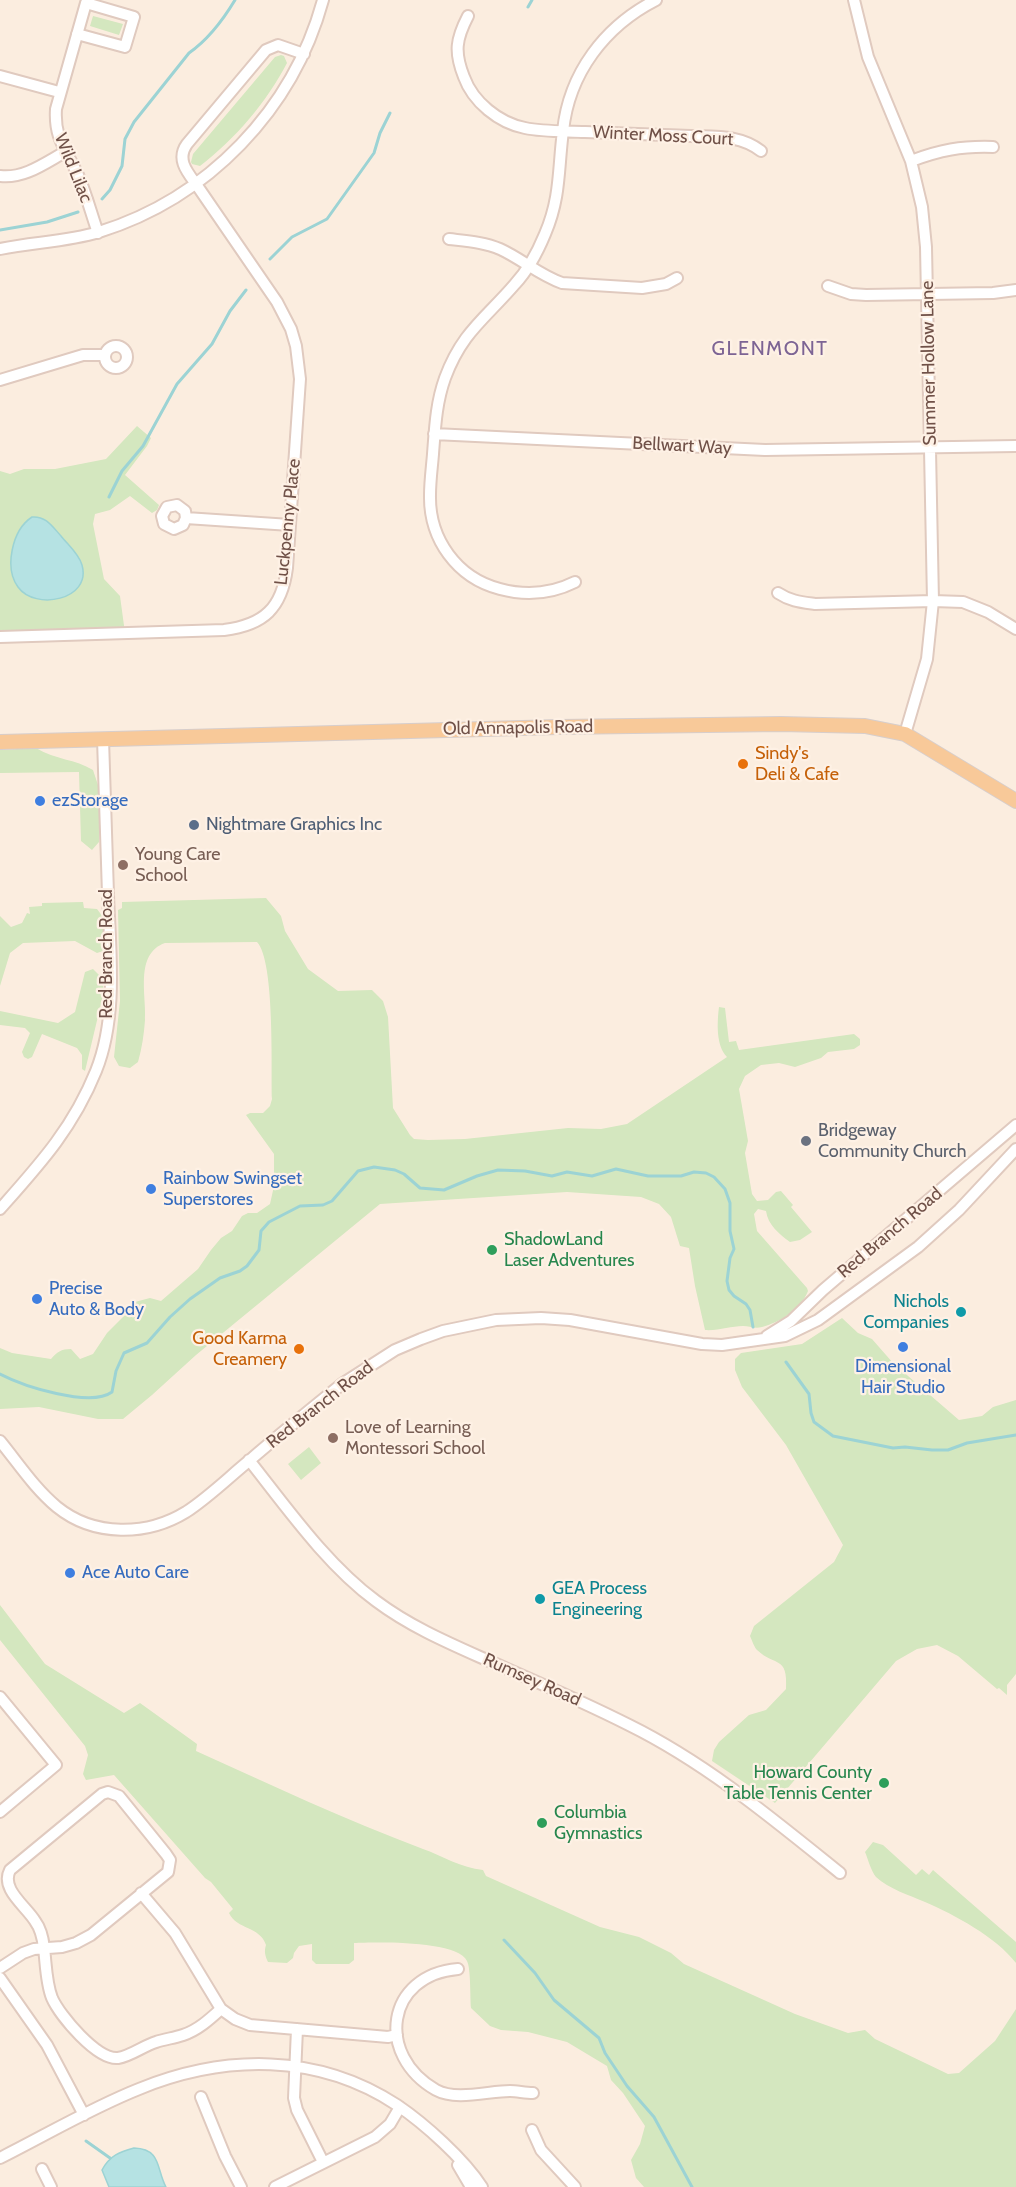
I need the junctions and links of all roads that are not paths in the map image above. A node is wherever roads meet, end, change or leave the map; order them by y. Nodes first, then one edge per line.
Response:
1 (323, 0) edge
2 (656, 0) edge
3 (854, 0) edge
4 (468, 16) dead end
5 (77, 33) junction
6 (304, 54) junction
7 (0, 76) edge
8 (59, 92) junction
9 (562, 131) junction
10 (993, 147) dead end
11 (761, 151) dead end
12 (65, 152) junction
13 (911, 161) junction
14 (0, 176) edge
15 (196, 184) junction
16 (98, 233) junction
17 (449, 239) dead end
18 (0, 249) edge
19 (528, 266) junction
20 (677, 278) dead end
21 (828, 286) dead end
22 (1016, 290) edge
23 (927, 293) junction
24 (105, 355) dead end
25 (0, 380) edge
26 (434, 434) junction
27 (1016, 446) edge
28 (930, 447) junction
29 (186, 518) dead end
30 (290, 525) junction
31 (575, 582) dead end
32 (778, 593) dead end
33 (933, 601) junction
34 (1016, 629) edge
35 (0, 637) edge
36 (905, 734) junction
37 (103, 739) junction
38 (0, 742) edge
39 (1016, 801) edge
40 (1016, 1125) edge
41 (1016, 1149) edge
42 (0, 1209) edge
43 (763, 1339) junction
44 (0, 1441) edge
45 (249, 1460) junction
46 (0, 1697) edge
47 (0, 1812) edge
48 (840, 1873) dead end
49 (141, 1893) junction
50 (44, 1948) junction
51 (0, 1968) edge
52 (458, 1970) dead end
53 (0, 1978) edge
54 (221, 2009) junction
55 (297, 2029) junction
56 (396, 2036) junction
57 (294, 2066) junction
58 (533, 2094) dead end
59 (201, 2097) dead end
60 (400, 2107) junction
61 (84, 2115) junction
62 (532, 2130) dead end
63 (449, 2150) junction
64 (0, 2158) edge
65 (323, 2162) junction
66 (42, 2169) dead end
67 (573, 2186) edge
68 (51, 2187) edge
69 (241, 2187) edge
70 (275, 2187) edge
71 (471, 2187) edge
72 (482, 2187) edge

1 - 6 street
2 - 9 street
3 - 13 street, Summer Hollow Lane
4 - 9 street, Winter Moss Court
5 - 5 street, Wild Lilac
5 - 8 street, Wild Lilac
6 - 15 street
6 - 15 street, Luckpenny Place
7 - 8 street
8 - 12 street, Wild Lilac
9 - 11 street, Winter Moss Court
9 - 19 street
10 - 13 street
12 - 14 street
12 - 16 street, Wild Lilac
13 - 23 street, Summer Hollow Lane
15 - 16 street
15 - 30 street, Luckpenny Place
16 - 18 street
17 - 19 street
19 - 20 street
19 - 26 street
21 - 23 street
22 - 23 street
23 - 28 street, Summer Hollow Lane
24 - 25 street
26 - 28 street, Bellwart Way
26 - 31 street
27 - 28 street, Bellwart Way
28 - 33 street, Summer Hollow Lane
29 - 30 street
30 - 35 street, Luckpenny Place
32 - 33 street
33 - 34 street
33 - 36 street, Summer Hollow Lane
36 - 37 main road, Old Annapolis Road
36 - 39 main road, Old Annapolis Road
37 - 38 main road, Old Annapolis Road
37 - 42 street, Red Branch Road
40 - 43 street, Red Branch Road
41 - 43 street, Red Branch Road
43 - 45 street, Red Branch Road
44 - 45 street, Red Branch Road
45 - 48 street, Rumsey Road
46 - 47 street
49 - 50 street
49 - 50 street
49 - 54 street
50 - 51 street
50 - 54 street
52 - 56 street
53 - 61 street
54 - 55 street
55 - 56 street
55 - 57 street
56 - 58 street
57 - 60 street
57 - 61 street
57 - 65 street
59 - 69 street
60 - 63 street
60 - 65 street
61 - 64 street
62 - 67 street
63 - 71 street
63 - 72 street
65 - 70 street
66 - 68 street

